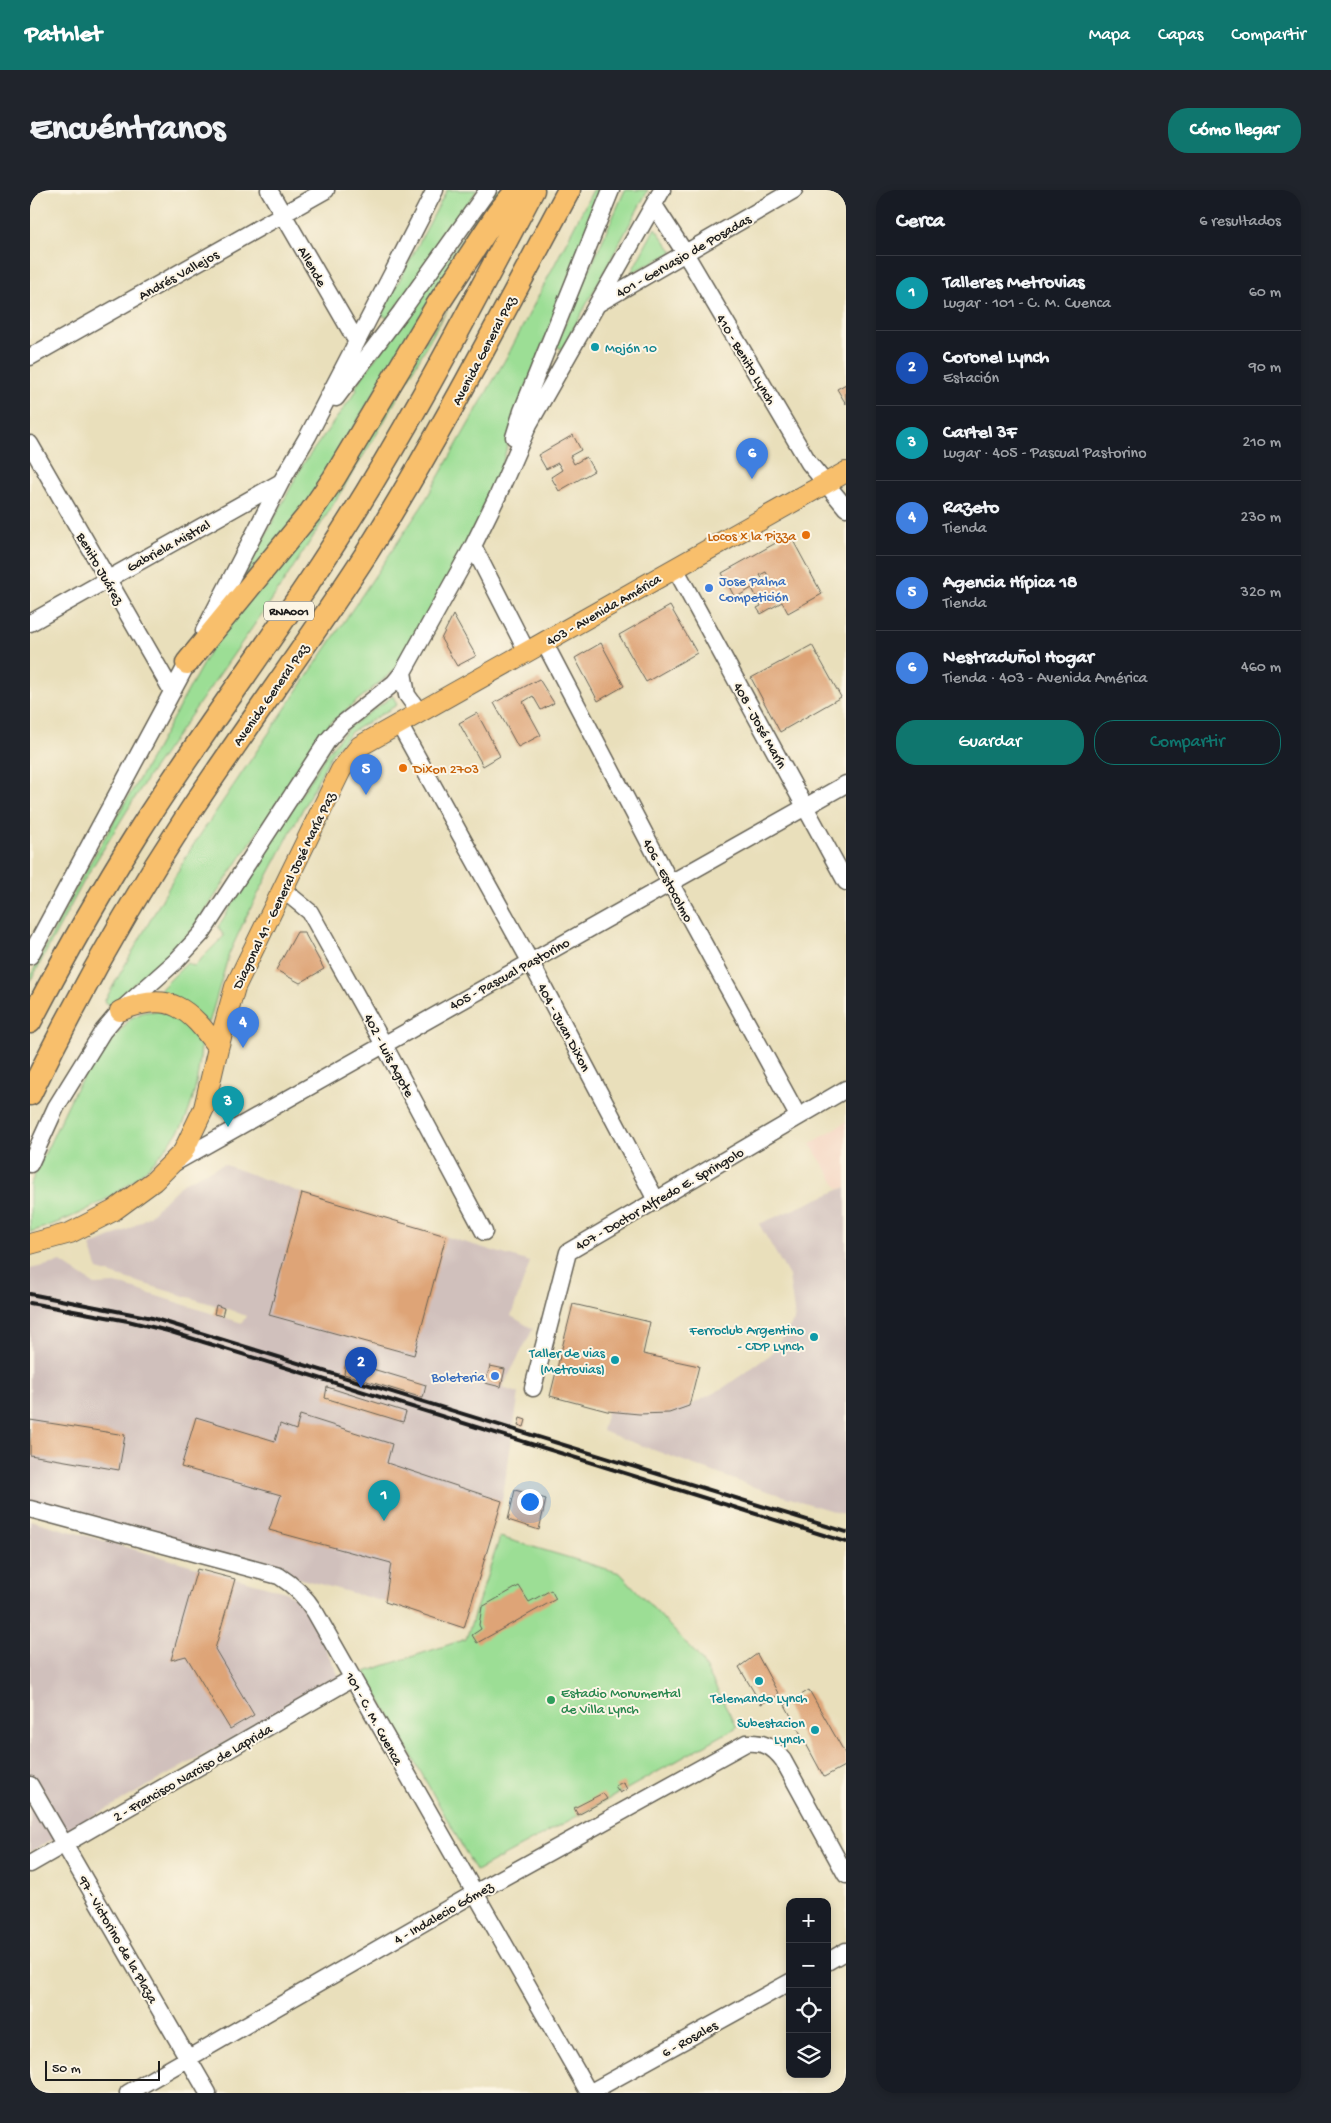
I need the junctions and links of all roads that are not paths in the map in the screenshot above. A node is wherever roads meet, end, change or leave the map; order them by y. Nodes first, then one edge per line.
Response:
1 (269, 190) edge
2 (326, 190) edge
3 (435, 190) edge
4 (488, 190) edge
5 (517, 190) edge
6 (533, 190) edge
7 (568, 190) edge
8 (610, 190) edge
9 (662, 190) edge
10 (794, 190) edge
11 (654, 205) junction
12 (283, 214) junction
13 (685, 253) junction
14 (597, 304) junction
15 (356, 342) junction
16 (30, 357) edge
17 (308, 436) junction
18 (30, 444) edge
19 (846, 472) edge
20 (280, 482) junction
21 (827, 483) junction
22 (498, 495) junction
23 (846, 508) edge
24 (473, 546) junction
25 (675, 568) junction
26 (108, 580) junction
27 (30, 623) edge
28 (536, 648) junction
29 (187, 663) junction
30 (403, 672) junction
31 (172, 691) junction
32 (420, 713) junction
33 (399, 724) junction
34 (360, 746) joint
35 (846, 784) edge
36 (805, 807) junction
37 (846, 882) edge
38 (671, 884) junction
39 (282, 890) junction
40 (49, 919) junction
41 (30, 929) edge
42 (30, 956) edge
43 (530, 961) junction
44 (120, 1011) junction
45 (30, 1022) edge
46 (383, 1043) junction
47 (218, 1048) junction
48 (846, 1090) edge
49 (30, 1094) edge
50 (798, 1116) junction
51 (174, 1162) junction
52 (30, 1164) edge
53 (656, 1200) junction
54 (484, 1232) dead end
55 (30, 1244) edge
56 (533, 1388) dead end
57 (30, 1509) edge
58 (353, 1678) junction
59 (30, 1785) edge
60 (64, 1845) junction
61 (30, 1864) edge
62 (846, 1875) edge
63 (475, 1893) junction
64 (846, 1952) edge
65 (831, 1960) edge
66 (786, 1984) edge
67 (189, 2059) junction
68 (128, 2093) edge
69 (208, 2093) edge
70 (588, 2093) edge

1 - 12 street, Allende
2 - 12 street, Andrés Vallejos
3 - 15 street
4 - 17 street
5 - 29 highway
6 - 45 highway, RNA001
7 - 49 highway, Avenida General Paz / RNA001
8 - 22 street
9 - 11 street
10 - 13 street, 401 - Gervasio de Posadas
11 - 13 street, 410 - Benito Lynch
11 - 14 street
12 - 15 street, Allende
12 - 16 street, Andrés Vallejos
13 - 14 street, 401 - Gervasio de Posadas
13 - 21 street, 410 - Benito Lynch
14 - 22 street
15 - 17 street
17 - 20 street
18 - 26 street, Benito Juárez
19 - 21 main road, 403 - Avenida América
20 - 26 street, Gabriela Mistral
20 - 29 street
21 - 23 street, 410 - Benito Lynch
21 - 25 main road, 403 - Avenida América
22 - 24 street
24 - 28 street, 406 - Estocolmo
24 - 30 street
25 - 28 main road, 403 - Avenida América
25 - 36 street, 408 - José Marín
26 - 27 street, Gabriela Mistral
26 - 31 street, Benito Juárez
28 - 32 main road, 403 - Avenida América
28 - 38 street, 406 - Estocolmo
29 - 31 street
30 - 32 street
30 - 44 street
31 - 40 street
32 - 33 main road, 403 - Avenida América
33 - 34 main road, 403 - Avenida América
33 - 43 street, 404 - Juan Dixon
34 - 39 main road, Diagonal 41 - General José María Paz
35 - 36 street, 405 - Pascual Pastorino
36 - 37 street, 408 - José Marín
36 - 38 street, 405 - Pascual Pastorino
38 - 43 street, 405 - Pascual Pastorino
38 - 50 street, 406 - Estocolmo
39 - 46 street, 402 - Luis Agote
39 - 47 main road, Diagonal 41 - General José María Paz
40 - 41 street
40 - 42 street
43 - 46 street, 405 - Pascual Pastorino
43 - 53 street, 404 - Juan Dixon
44 - 47 main road
44 - 52 street
46 - 51 street, 405 - Pascual Pastorino
46 - 54 street, 402 - Luis Agote
47 - 51 main road, Diagonal 41 - General José María Paz
48 - 50 street, 407 - Doctor Alfredo E. Springolo
50 - 53 street, 407 - Doctor Alfredo E. Springolo
51 - 55 main road, Diagonal 41 - General José María Paz
53 - 56 street, 407 - Doctor Alfredo E. Springolo
57 - 58 street, 101 - C. M. Cuenca
58 - 60 street, 2 - Francisco Narciso de Laprida
58 - 63 street, 101 - C. M. Cuenca
59 - 60 street, 97 - Victorino de la Plaza
60 - 61 street, 2 - Francisco Narciso de Laprida
60 - 67 street, 97 - Victorino de la Plaza
62 - 63 street, 4 - Indalecio Gómez
63 - 67 street, 4 - Indalecio Gómez
63 - 70 street, 101 - C. M. Cuenca
64 - 65 street
66 - 70 street, 6 - Rosales
67 - 68 street, 4 - Indalecio Gómez
67 - 69 street, 97 - Victorino de la Plaza

